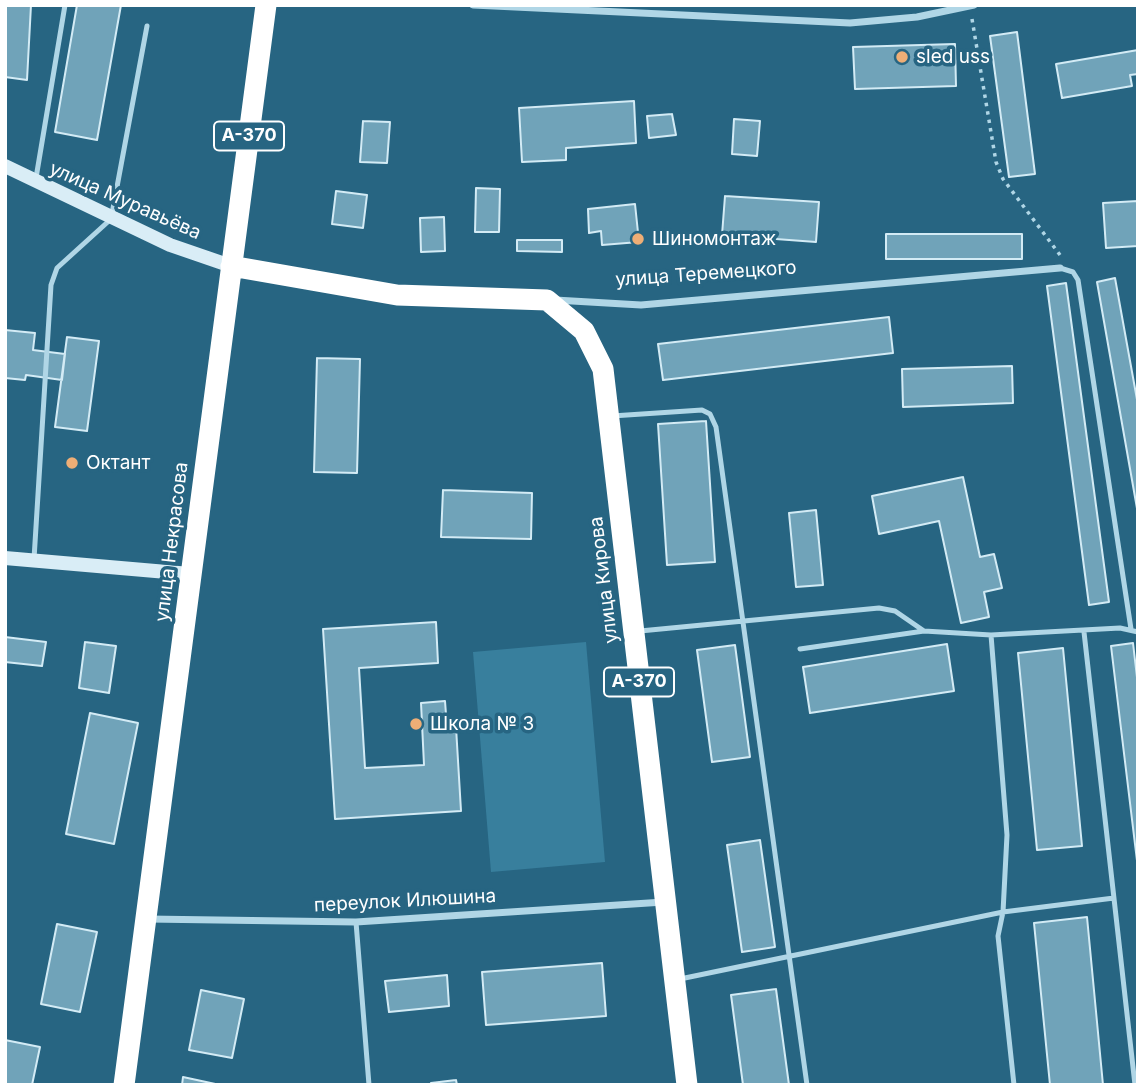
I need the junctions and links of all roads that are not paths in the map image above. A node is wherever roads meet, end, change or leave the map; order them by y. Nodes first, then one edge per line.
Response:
1 (65, 5) edge
2 (266, 5) edge
3 (473, 5) edge
4 (972, 7) edge
5 (147, 26) dead end
6 (5, 166) edge
7 (36, 181) junction
8 (111, 219) junction
9 (231, 266) junction
10 (1060, 268) joint
11 (547, 300) junction
12 (609, 417) junction
13 (5, 558) edge
14 (33, 562) junction
15 (190, 574) junction
16 (743, 621) junction
17 (1135, 630) edge
18 (633, 631) junction
19 (924, 631) junction
20 (1084, 632) junction
21 (991, 635) junction
22 (800, 649) dead end
23 (1114, 898) junction
24 (664, 902) junction
25 (1003, 912) junction
26 (148, 919) junction
27 (356, 922) junction
28 (789, 958) junction
29 (674, 981) junction
30 (124, 1085) edge
31 (369, 1085) edge
32 (687, 1085) edge
33 (807, 1085) edge
34 (1014, 1085) edge
35 (1135, 1085) edge

1 - 7 lane
2 - 9 highway, улица Некрасова / А-370
3 - 4 street
5 - 8 lane
6 - 7 street, улица Муравьёва
7 - 8 street, улица Муравьёва
8 - 9 street, улица Муравьёва
8 - 14 lane
9 - 11 highway, улица Теремецкого
9 - 15 highway, улица Некрасова / А-370
10 - 11 street, улица Теремецкого
10 - 17 lane
11 - 12 highway, улица Кирова / А-370
12 - 16 lane
12 - 18 highway, улица Кирова / А-370
13 - 14 street
14 - 15 street
15 - 26 highway, улица Некрасова / А-370
16 - 18 lane
16 - 19 lane
16 - 28 lane
17 - 20 lane
18 - 24 highway, улица Кирова / А-370
19 - 21 lane
19 - 22 lane
20 - 21 lane
20 - 23 lane
21 - 25 lane
23 - 25 lane
23 - 35 lane
24 - 27 street, переулок Илюшина
24 - 29 highway, улица Кирова / А-370
25 - 28 lane
25 - 34 lane
26 - 27 street, переулок Илюшина
26 - 30 highway, улица Некрасова / А-370
27 - 31 lane
28 - 29 lane
28 - 33 lane
29 - 32 highway, улица Кирова / А-370

